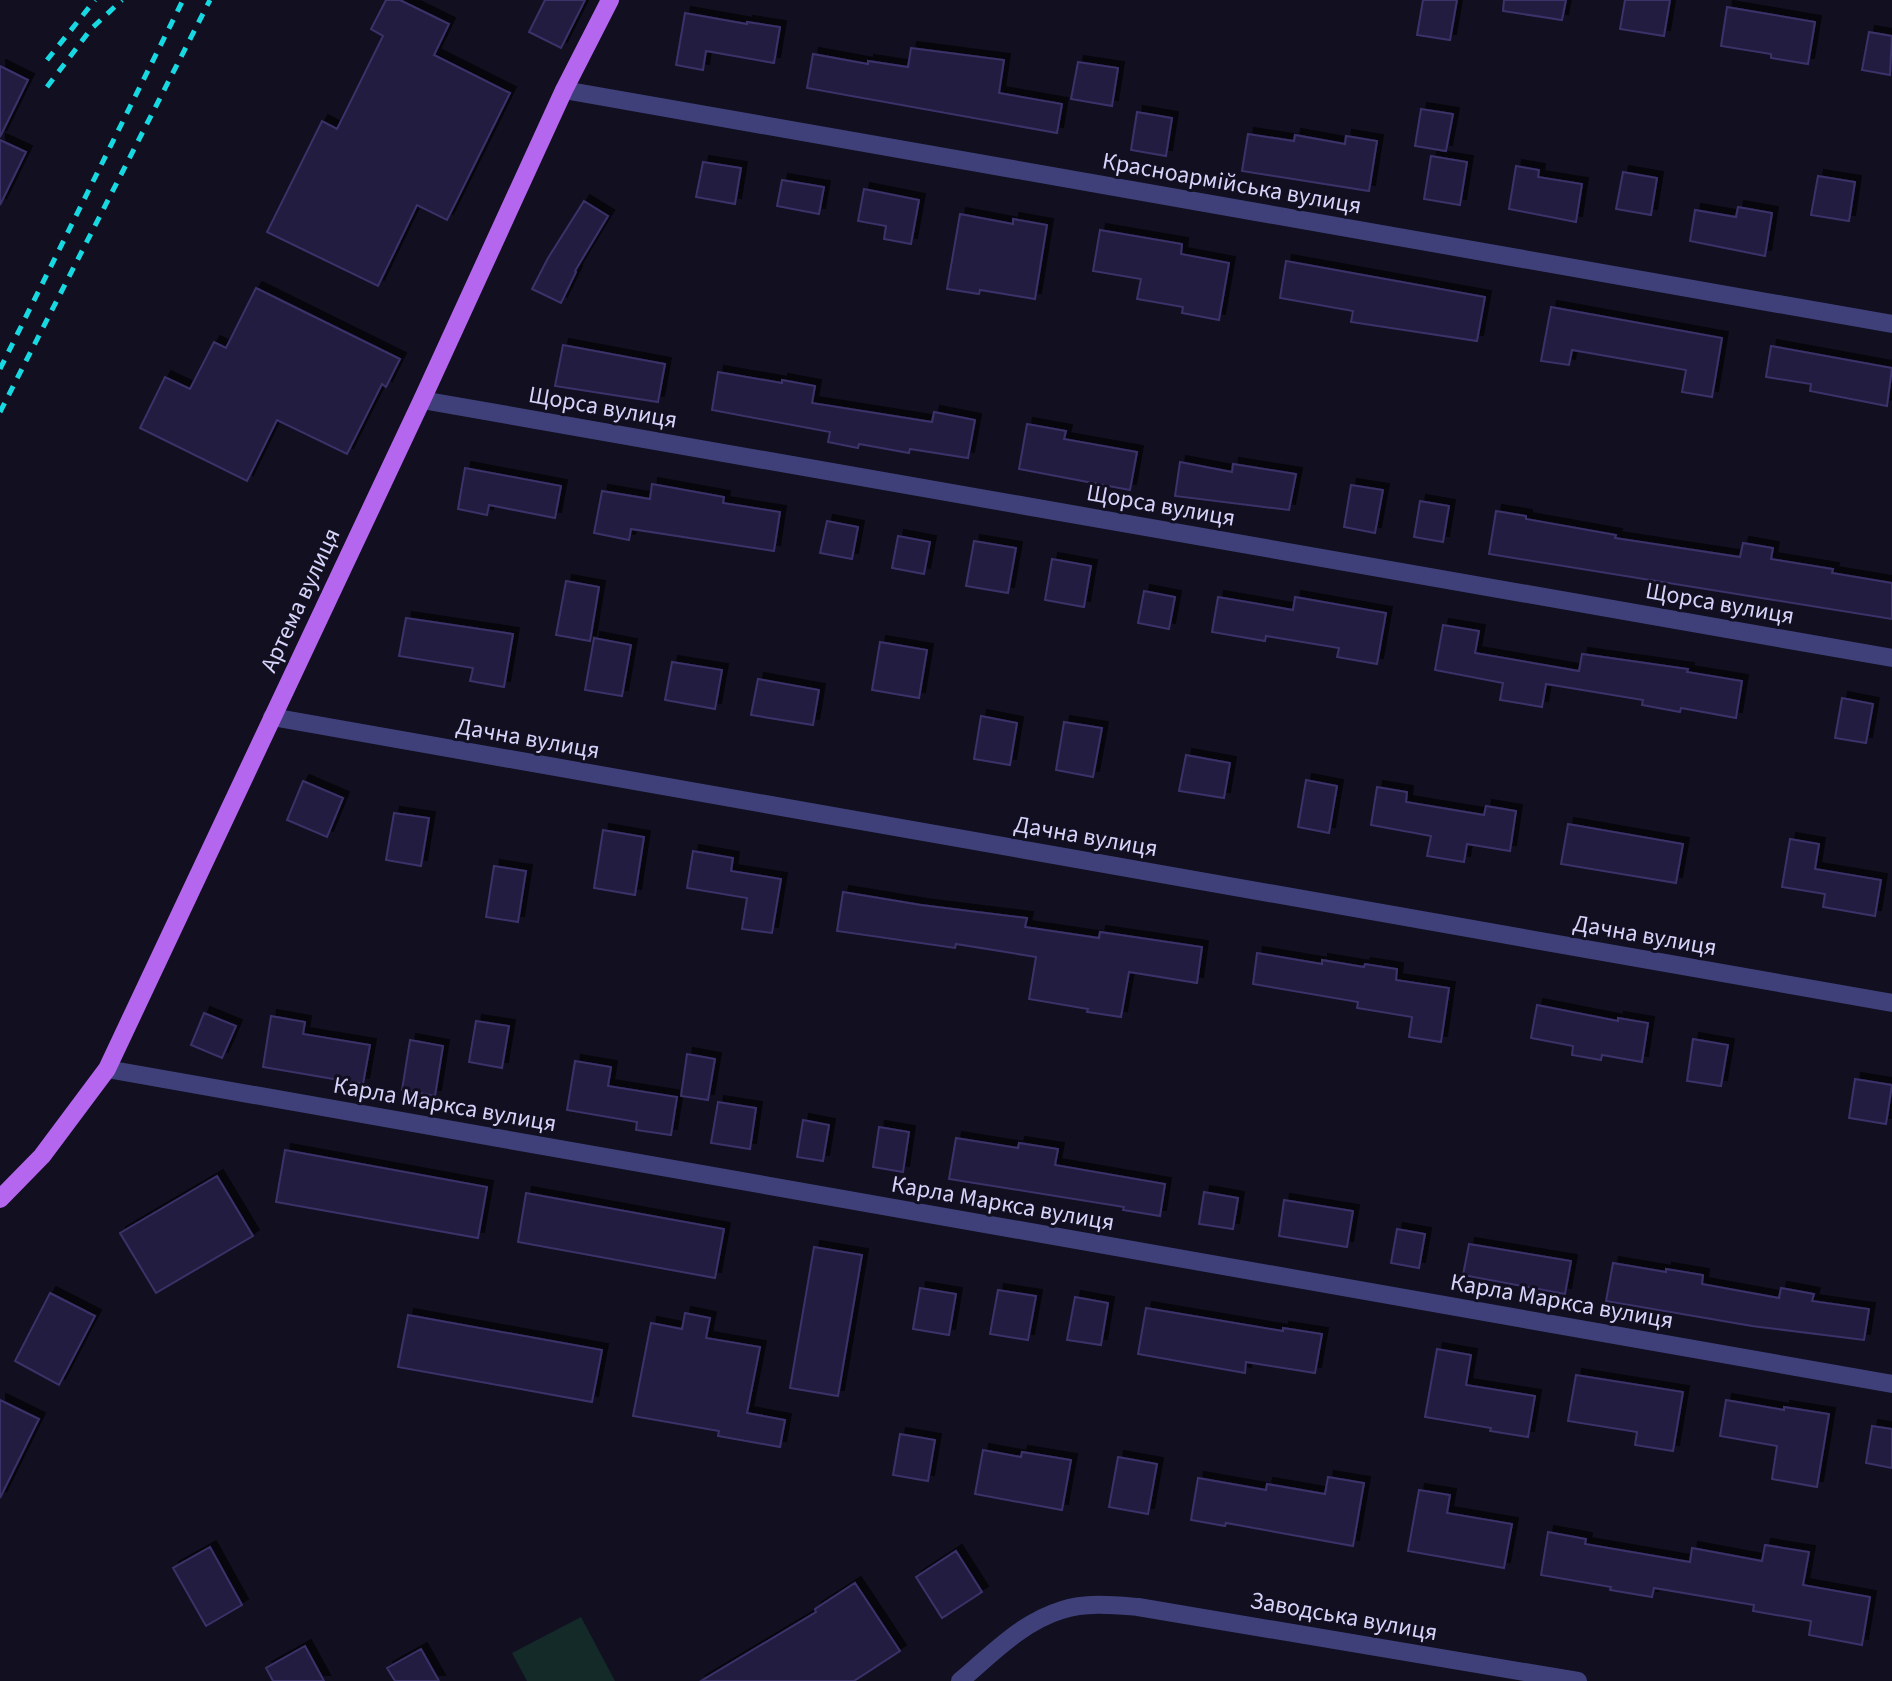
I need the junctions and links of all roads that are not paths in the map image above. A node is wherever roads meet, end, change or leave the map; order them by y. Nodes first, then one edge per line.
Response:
1 (610, 0) edge
2 (564, 90) junction
3 (1892, 324) edge
4 (422, 400) junction
5 (1892, 658) edge
6 (272, 717) junction
7 (1892, 1003) edge
8 (107, 1069) junction
9 (0, 1199) edge
10 (1892, 1384) edge
11 (961, 1681) edge
12 (1578, 1681) edge

1 - 2 main road, Артема вулиця
2 - 3 street, Красноармійська вулиця
2 - 4 main road, Артема вулиця
4 - 5 street, Щорса вулиця
4 - 6 main road, Артема вулиця
6 - 7 street, Дачна вулиця
6 - 8 main road, Артема вулиця
8 - 9 main road, Артема вулиця
8 - 10 street, Карла Маркса вулиця
11 - 12 street, Заводська вулиця

